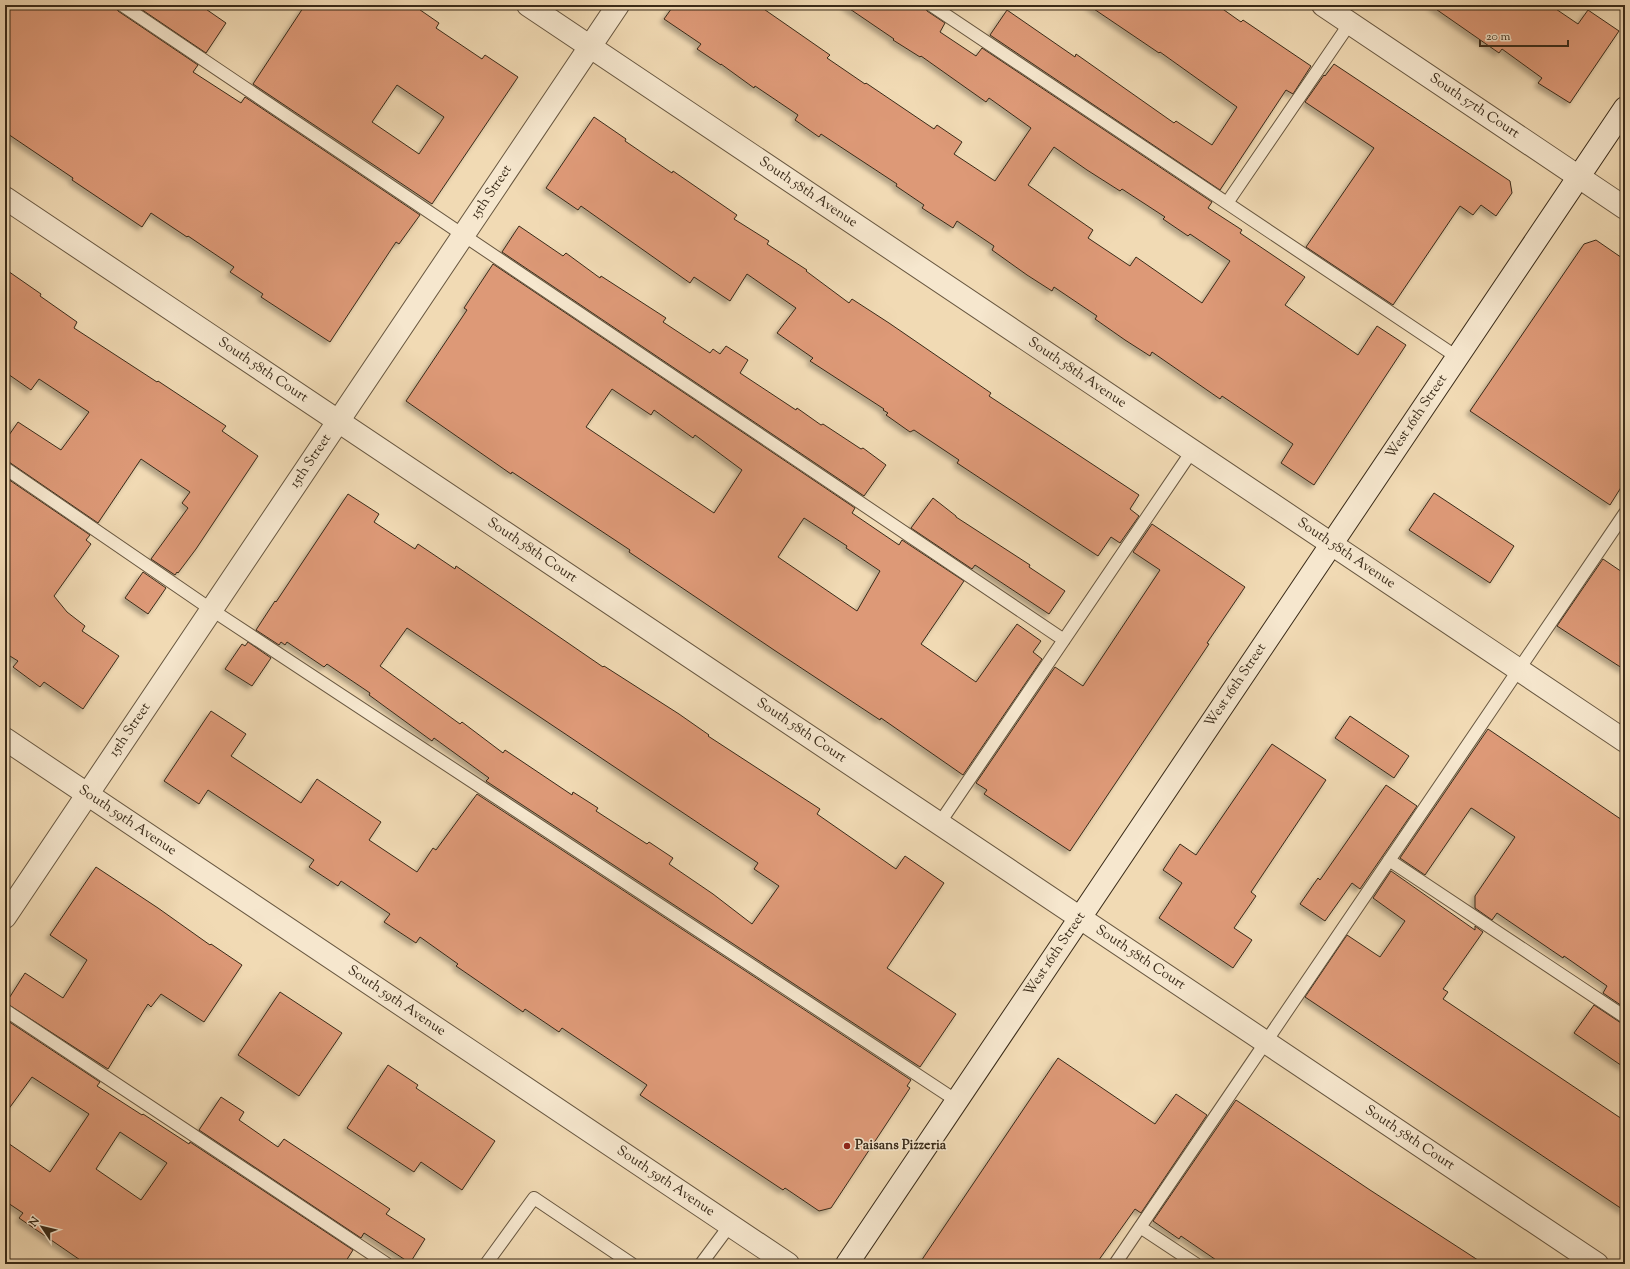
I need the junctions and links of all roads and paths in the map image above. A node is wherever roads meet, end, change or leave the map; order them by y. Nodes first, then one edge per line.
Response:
1 (122, 5) edge
2 (528, 5) edge
3 (618, 5) edge
4 (931, 5) edge
5 (1323, 5) edge
6 (1350, 23) junction
7 (590, 47) junction
8 (1625, 108) edge
9 (1579, 176) junction
10 (5, 198) edge
11 (1227, 203) junction
12 (1625, 208) edge
13 (463, 236) junction
14 (1457, 357) junction
15 (339, 421) junction
16 (1192, 451) junction
17 (5, 468) edge
18 (1625, 513) edge
19 (1332, 544) junction
20 (212, 610) junction
21 (1064, 640) junction
22 (1518, 669) junction
23 (5, 739) edge
24 (1625, 741) edge
25 (88, 794) junction
26 (939, 824) junction
27 (1389, 860) junction
28 (5, 918) edge
29 (1080, 918) junction
30 (5, 1010) edge
31 (1625, 1017) edge
32 (1265, 1042) junction
33 (957, 1101) junction
34 (730, 1225) junction
35 (1140, 1226) junction
36 (387, 1264) edge
37 (486, 1264) edge
38 (632, 1264) edge
39 (701, 1264) edge
40 (788, 1264) edge
41 (847, 1264) edge
42 (1114, 1264) edge
43 (1196, 1264) edge
44 (1597, 1264) edge

1 - 13 lane
2 - 7 street, South 58th Avenue
3 - 7 street, 15th Street
4 - 11 lane
5 - 6 street, South 57th Court
6 - 9 street, South 57th Court
6 - 11 lane
7 - 13 street, 15th Street
7 - 16 street, South 58th Avenue
8 - 9 street, West 16th Street
9 - 12 street, South 57th Court
9 - 14 street, West 16th Street
10 - 15 street, South 58th Court
11 - 14 lane
13 - 15 street, 15th Street
13 - 21 lane
14 - 19 street, West 16th Street
15 - 20 street, 15th Street
15 - 26 street, South 58th Court
16 - 19 street, South 58th Avenue
16 - 21 lane
17 - 20 lane
18 - 22 lane
19 - 22 street, South 58th Avenue
19 - 29 street, West 16th Street
20 - 25 street, 15th Street
20 - 33 lane
21 - 26 lane
22 - 24 street, South 58th Avenue
22 - 27 lane
23 - 25 street, South 59th Avenue
25 - 28 street, 15th Street
25 - 34 street, South 59th Avenue
26 - 29 street, South 58th Court
27 - 31 lane
27 - 32 lane
29 - 32 street, South 58th Court
29 - 33 street, West 16th Street
30 - 36 lane
32 - 35 lane
32 - 44 street, South 58th Court
33 - 41 street, West 16th Street
34 - 39 lane
34 - 40 street, South 59th Avenue
35 - 42 lane
35 - 43 lane
37 - 38 lane

